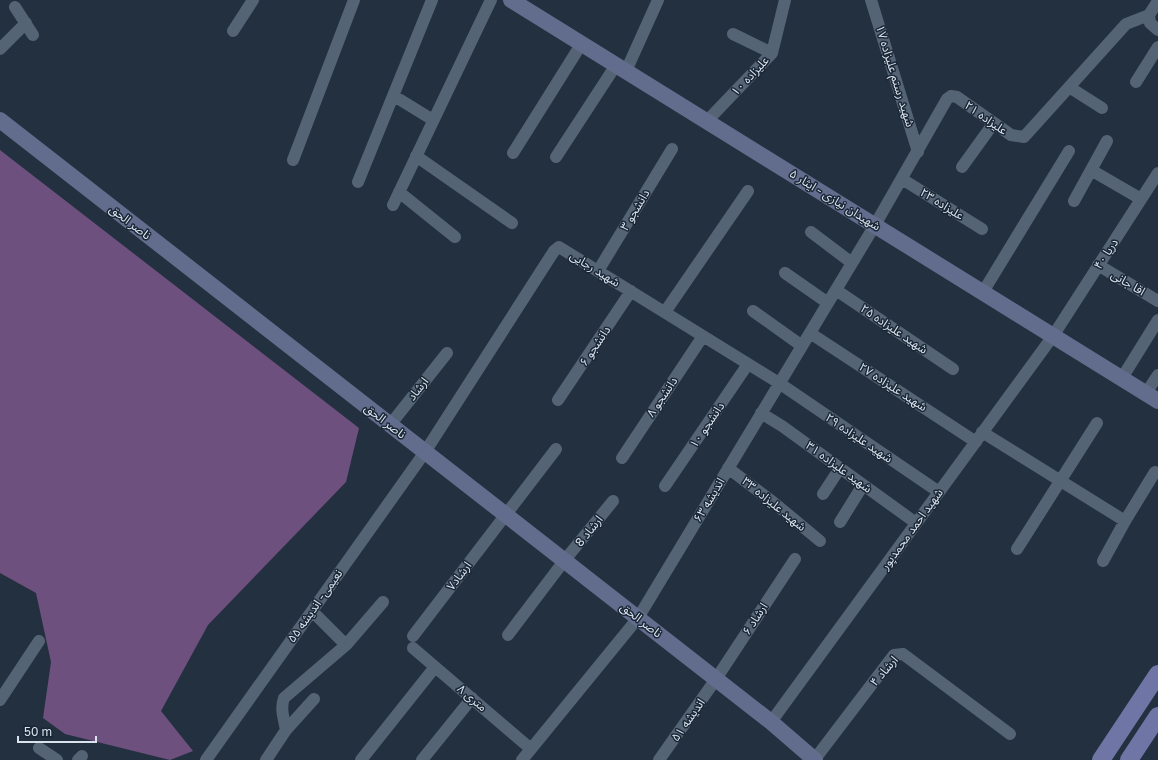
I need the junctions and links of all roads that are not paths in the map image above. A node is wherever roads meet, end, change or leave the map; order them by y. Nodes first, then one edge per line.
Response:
1 (253, 0) edge
2 (354, 0) edge
3 (432, 0) edge
4 (490, 0) edge
5 (512, 0) edge
6 (658, 0) edge
7 (784, 0) edge
8 (872, 0) edge
9 (1158, 1) edge
10 (15, 8) dead end
11 (1150, 15) junction
12 (26, 23) junction
13 (1158, 30) edge
14 (234, 31) dead end
15 (733, 34) dead end
16 (33, 35) dead end
17 (582, 43) junction
18 (1158, 47) edge
19 (0, 49) edge
20 (772, 53) junction
21 (621, 68) junction
22 (1136, 82) dead end
23 (1069, 87) junction
24 (394, 96) junction
25 (1102, 108) dead end
26 (0, 120) edge
27 (433, 120) junction
28 (707, 121) junction
29 (993, 124) junction
30 (1107, 141) dead end
31 (672, 148) dead end
32 (1069, 151) dead end
33 (918, 152) junction
34 (513, 153) dead end
35 (416, 156) junction
36 (556, 157) dead end
37 (293, 160) dead end
38 (962, 167) dead end
39 (1091, 170) junction
40 (1158, 174) edge
41 (902, 179) junction
42 (358, 182) dead end
43 (748, 191) dead end
44 (399, 192) junction
45 (1141, 199) junction
46 (1074, 202) dead end
47 (393, 205) dead end
48 (512, 223) dead end
49 (875, 225) junction
50 (982, 229) dead end
51 (811, 232) dead end
52 (455, 237) dead end
53 (852, 263) junction
54 (1098, 265) junction
55 (598, 271) junction
56 (784, 273) dead end
57 (836, 290) junction
58 (631, 291) junction
59 (983, 292) junction
60 (1158, 301) edge
61 (828, 303) junction
62 (754, 310) dead end
63 (665, 312) junction
64 (1158, 320) edge
65 (810, 333) junction
66 (703, 336) junction
67 (1053, 336) junction
68 (802, 346) junction
69 (447, 353) dead end
70 (748, 364) junction
71 (953, 369) dead end
72 (1158, 375) edge
73 (1122, 378) junction
74 (779, 383) junction
75 (1152, 397) edge
76 (558, 400) dead end
77 (761, 413) junction
78 (1097, 423) dead end
79 (390, 425) junction
80 (979, 437) junction
81 (556, 449) dead end
82 (425, 452) junction
83 (622, 458) dead end
84 (728, 468) junction
85 (840, 468) junction
86 (1155, 472) dead end
87 (1061, 482) junction
88 (864, 485) junction
89 (665, 486) dead end
90 (939, 492) junction
91 (823, 494) dead end
92 (613, 501) dead end
93 (506, 515) junction
94 (840, 522) dead end
95 (1125, 522) junction
96 (916, 523) junction
97 (820, 541) dead end
98 (1017, 549) dead end
99 (794, 559) dead end
100 (564, 561) junction
101 (1103, 561) dead end
102 (383, 602) dead end
103 (312, 611) junction
104 (638, 618) junction
105 (508, 635) dead end
106 (39, 641) dead end
107 (413, 642) joint
108 (346, 645) junction
109 (435, 667) junction
110 (1158, 674) edge
111 (716, 679) junction
112 (472, 698) junction
113 (314, 699) dead end
114 (0, 700) edge
115 (1158, 716) edge
116 (771, 722) junction
117 (286, 730) junction
118 (1010, 734) dead end
119 (39, 748) dead end
120 (532, 749) junction
121 (57, 760) edge
122 (206, 760) edge
123 (266, 760) edge
124 (361, 760) edge
125 (422, 760) edge
126 (522, 760) edge
127 (659, 760) edge
128 (815, 760) edge
129 (1102, 760) edge
130 (1129, 760) edge

1 - 14 street
2 - 37 street
3 - 24 street
4 - 27 street
5 - 17 street, شهیدان نیازی - ایثار ۵
6 - 21 street
7 - 20 street, علیزاده ۱۰
8 - 33 street, ۱۷ شهید رستم علیزاده
9 - 11 street
10 - 12 street
11 - 13 street
11 - 23 street, علیزاده ۲۱
12 - 16 street
12 - 19 street
15 - 20 street
17 - 21 street, شهیدان نیازی - ایثار ۵
17 - 34 street
18 - 22 street
20 - 28 street, علیزاده ۱۰
21 - 28 street, شهیدان نیازی - ایثار ۵
21 - 36 street
23 - 25 street
23 - 29 street, علیزاده ۲۱
24 - 27 street
24 - 42 street
26 - 79 street, ناصر الحق
27 - 35 street
28 - 49 street, شهیدان نیازی - ایثار ۵
29 - 33 street, علیزاده ۲۱
29 - 38 street
30 - 39 street
31 - 55 street, دانشجو ۳
32 - 59 street
33 - 41 street, علیزاده ۲۱
35 - 44 street
35 - 48 street
39 - 45 street
39 - 46 street
40 - 45 street, دریا ۴۰
41 - 49 street, علیزاده ۲۱
41 - 50 street, علیزاده ۲۳
43 - 63 street
44 - 47 street
44 - 52 street
45 - 54 street, دریا ۴۰
49 - 53 street, اندیشه ۶۳
49 - 59 street, شهیدان نیازی - ایثار ۵
51 - 53 street
53 - 57 street, اندیشه ۶۳
54 - 60 street, اقا جانی
54 - 67 street, دریا ۴۰
55 - 58 street, شهید رجایی
55 - 82 street, شهید رجایی
56 - 61 street
57 - 61 street, اندیشه ۶۳
57 - 71 street, شهید علیزاده ۲۵
58 - 63 street, شهید رجایی
58 - 76 street, دانشجو ۶
59 - 67 street, شهیدان نیازی - ایثار ۵
61 - 65 street, اندیشه ۶۳
62 - 68 street
63 - 66 street, شهید رجایی
64 - 73 street
65 - 68 street, اندیشه ۶۳
65 - 80 street, شهید علیزاده ۲۷
66 - 70 street, شهید رجایی
66 - 83 street, دانشجو ۸
67 - 73 street, شهیدان نیازی - ایثار ۵
67 - 80 street, شهید احمد محمدپور
68 - 74 street, اندیشه ۶۳
69 - 79 street, ارشاد
70 - 74 street, شهید رجایی
70 - 89 street, دانشجو ۱۰
72 - 75 street
73 - 75 street, شهیدان نیازی - ایثار ۵
74 - 77 street, اندیشه ۶۳
74 - 90 street, شهید علیزاده ۲۹
77 - 84 street, اندیشه ۶۳
77 - 85 street, شهید علیزاده ۳۱
78 - 87 street
79 - 82 street, ناصر الحق
80 - 87 street, شهید علیزاده ۲۷
80 - 90 street, شهید احمد محمدپور
81 - 93 street, ارشاد۷
82 - 93 street, ناصر الحق
82 - 103 street, نعیمی- اندیشه ۵۵
84 - 97 street, شهید علیزاده ۳۳
84 - 104 street, اندیشه ۶۳
85 - 88 street, شهید علیزاده ۳۱
85 - 91 street
86 - 95 street
87 - 95 street, شهید علیزاده ۲۷
87 - 98 street
88 - 94 street
88 - 96 street, شهید علیزاده ۳۱
90 - 96 street, شهید احمد محمدپور
92 - 100 street, ارشاد 8
93 - 100 street, ناصر الحق
93 - 107 street, ارشاد۷
95 - 101 street
96 - 116 street, شهید احمد محمدپور
99 - 111 street, ارشاد ۶
100 - 104 street, ناصر الحق
100 - 105 street, ارشاد 8
102 - 108 street
103 - 108 street
103 - 122 street, نعیمی- اندیشه ۵۵
104 - 111 street, ناصر الحق
104 - 120 street, اندیشه ۶۳
106 - 114 street
107 - 109 street, ۸ متری
108 - 117 street
109 - 112 street, ۸ متری
109 - 124 street
110 - 129 main road
111 - 116 street, ناصر الحق
111 - 127 street, اندیشه ۵۱
112 - 120 street, ۸ متری
112 - 125 street
113 - 117 street
115 - 130 main road
116 - 128 street, ناصر الحق
117 - 123 street
118 - 128 street, ارشاد ۴
119 - 121 street
120 - 126 street, اندیشه ۶۳

